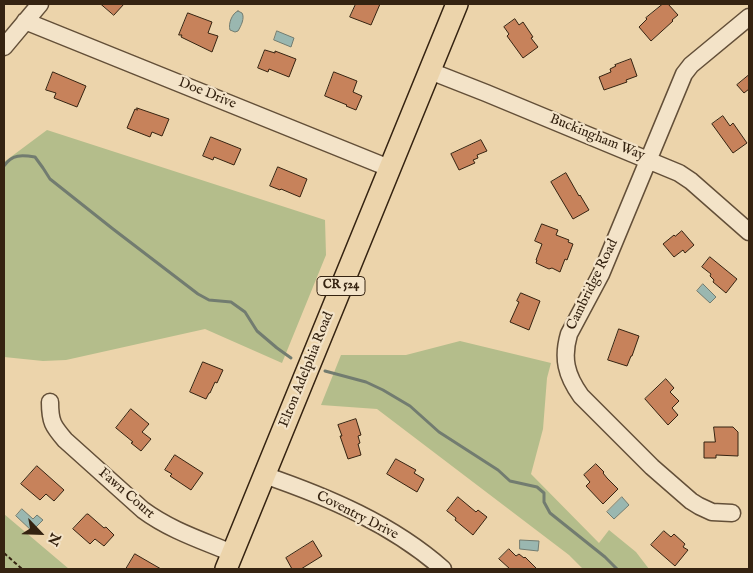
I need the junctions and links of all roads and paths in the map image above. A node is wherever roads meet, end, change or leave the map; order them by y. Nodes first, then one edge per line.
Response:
1 (40, 4) edge
2 (457, 4) edge
3 (749, 17) edge
4 (25, 21) junction
5 (4, 47) edge
6 (430, 71) junction
7 (648, 159) junction
8 (389, 168) junction
9 (749, 232) edge
10 (50, 402) dead end
11 (264, 475) junction
12 (732, 513) dead end
13 (4, 553) edge
14 (229, 561) edge
15 (22, 569) edge
16 (443, 569) edge

1 - 4 street
2 - 6 main road, Elton Adelphia Road / CR 524
3 - 7 street, Cambridge Road
4 - 5 street
4 - 8 street, Doe Drive
6 - 7 street, Buckingham Way
6 - 8 main road, Elton Adelphia Road / CR 524
7 - 9 street, Buckingham Way
7 - 12 street, Cambridge Road
8 - 11 main road, Elton Adelphia Road / CR 524
10 - 14 street, Fawn Court
11 - 14 main road, Elton Adelphia Road / CR 524
11 - 16 street, Coventry Drive
13 - 15 path

